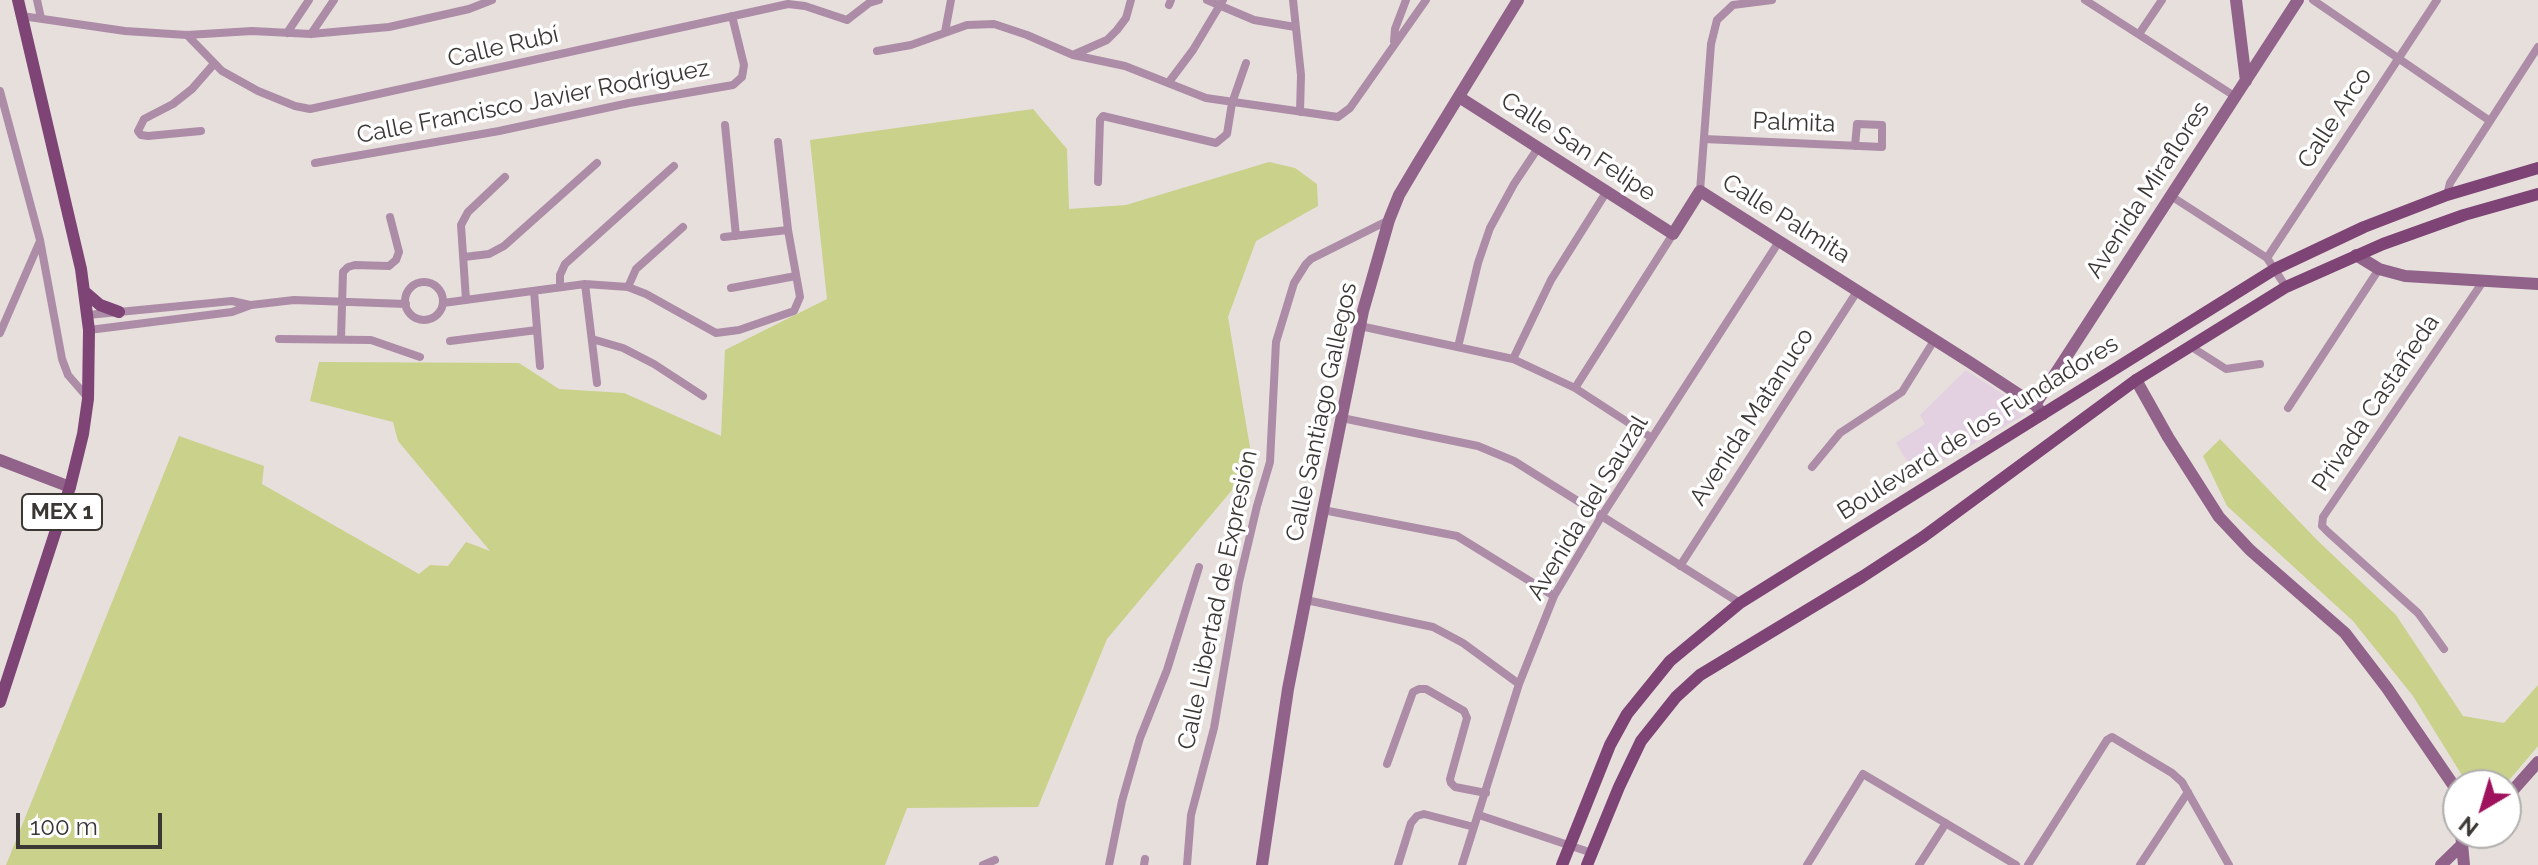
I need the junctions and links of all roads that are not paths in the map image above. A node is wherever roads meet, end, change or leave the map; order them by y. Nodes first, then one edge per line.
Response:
1 (18, 0) edge
2 (37, 0) edge
3 (309, 0) edge
4 (334, 0) edge
5 (492, 0) edge
6 (879, 0) edge
7 (951, 0) edge
8 (1131, 0) edge
9 (1207, 0) edge
10 (1293, 0) edge
11 (1406, 0) edge
12 (1426, 0) edge
13 (1518, 0) edge
14 (1772, 0) edge
15 (2085, 0) edge
16 (2162, 0) edge
17 (2236, 0) edge
18 (2298, 0) edge
19 (2313, 0) edge
20 (2437, 0) edge
21 (809, 3) edge
22 (1222, 3) edge
23 (22, 16) junction
24 (732, 16) junction
25 (41, 18) junction
26 (1295, 27) junction
27 (945, 32) junction
28 (287, 33) junction
29 (311, 34) junction
30 (2139, 34) junction
31 (187, 35) junction
32 (1394, 42) junction
33 (2538, 47) edge
34 (877, 51) dead end
35 (1073, 55) junction
36 (2399, 58) junction
37 (1246, 63) dead end
38 (213, 65) junction
39 (2246, 81) junction
40 (1169, 82) junction
41 (0, 91) edge
42 (1459, 97) junction
43 (2236, 97) junction
44 (1232, 103) junction
45 (1300, 112) junction
46 (2490, 121) junction
47 (725, 125) dead end
48 (201, 131) dead end
49 (1704, 139) junction
50 (778, 142) dead end
51 (1855, 146) junction
52 (1538, 148) junction
53 (315, 163) dead end
54 (597, 163) dead end
55 (674, 166) dead end
56 (2538, 168) edge
57 (505, 177) dead end
58 (1098, 182) dead end
59 (1607, 191) junction
60 (1700, 191) junction
61 (2538, 194) edge
62 (2447, 195) junction
63 (2171, 196) junction
64 (390, 217) dead end
65 (1389, 220) junction
66 (683, 227) dead end
67 (788, 230) junction
68 (1673, 234) junction
69 (736, 236) junction
70 (724, 237) dead end
71 (40, 240) junction
72 (1780, 240) junction
73 (2356, 255) junction
74 (464, 257) junction
75 (2271, 264) junction
76 (2379, 269) junction
77 (796, 276) junction
78 (2484, 280) junction
79 (585, 284) junction
80 (2538, 284) edge
81 (560, 287) junction
82 (628, 287) junction
83 (2286, 287) junction
84 (731, 288) dead end
85 (1858, 290) junction
86 (534, 291) junction
87 (85, 292) junction
88 (466, 300) junction
89 (341, 301) junction
90 (443, 303) junction
91 (406, 304) junction
92 (251, 305) junction
93 (185, 306) junction
94 (119, 312) junction
95 (88, 315) junction
96 (187, 318) junction
97 (1360, 326) junction
98 (89, 330) junction
99 (537, 330) junction
100 (0, 333) edge
101 (279, 339) dead end
102 (341, 339) junction
103 (592, 339) junction
104 (1935, 339) junction
105 (450, 341) dead end
106 (2190, 346) junction
107 (1458, 347) junction
108 (2142, 351) junction
109 (420, 357) dead end
110 (1513, 359) junction
111 (2260, 364) dead end
112 (540, 366) dead end
113 (2136, 380) junction
114 (597, 383) dead end
115 (1575, 388) junction
116 (703, 396) dead end
117 (88, 399) junction
118 (2288, 408) dead end
119 (2039, 409) junction
120 (1342, 418) junction
121 (1652, 438) junction
122 (0, 460) edge
123 (1812, 467) dead end
124 (70, 487) junction
125 (1323, 510) junction
126 (1601, 517) junction
127 (1680, 566) junction
128 (1199, 567) dead end
129 (1554, 596) junction
130 (1306, 600) junction
131 (1740, 603) junction
132 (2444, 649) dead end
133 (1519, 684) junction
134 (0, 702) edge
135 (2538, 762) edge
136 (1387, 764) dead end
137 (2443, 769) edge
138 (2522, 780) edge
139 (2188, 792) junction
140 (1486, 793) junction
141 (1479, 815) junction
142 (1946, 823) junction
143 (1474, 827) junction
144 (1569, 846) junction
145 (2454, 849) edge
146 (1589, 859) edge
147 (995, 860) dead end
148 (983, 865) edge
149 (1109, 865) edge
150 (1187, 865) edge
151 (1262, 865) edge
152 (1398, 865) edge
153 (1462, 865) edge
154 (1562, 865) edge
155 (1807, 865) edge
156 (1919, 865) edge
157 (2016, 865) edge
158 (2028, 865) edge
159 (2140, 865) edge
160 (2229, 865) edge
161 (2441, 865) edge

1 - 23 main road, MEX 1
2 - 25 street
3 - 28 street
4 - 29 street
5 - 29 street
6 - 21 street, Calle Rubí
7 - 27 street
8 - 35 street
9 - 22 street
10 - 26 street
11 - 32 street
12 - 32 street
13 - 42 street, Calle Santiago Gallegos
14 - 49 street, Calle Palmita
15 - 30 street
16 - 30 street
17 - 39 street
18 - 39 street, Avenida Miraflores
19 - 36 street
20 - 36 street, Calle Arco
21 - 24 street, Calle Rubí
22 - 26 street
22 - 40 street
23 - 25 street
23 - 87 main road, MEX 1
24 - 38 street, Calle Rubí
24 - 53 street, Calle Francisco Javier Rodríguez
25 - 31 street
26 - 45 street
27 - 34 street
27 - 35 street
28 - 29 street
28 - 31 street
30 - 43 street
31 - 38 street, Calle Rubí
32 - 45 street
33 - 46 street
35 - 40 street
36 - 46 street
36 - 75 street, Calle Arco
37 - 44 street
38 - 48 street
39 - 43 street, Avenida Miraflores
40 - 44 street
41 - 71 street
42 - 52 street, Calle San Felipe
42 - 65 street, Calle Santiago Gallegos
43 - 63 street, Avenida Miraflores
44 - 45 street
44 - 58 street
46 - 62 street
47 - 69 street
49 - 51 street, Palmita
49 - 60 street, Calle Palmita
50 - 67 street
51 - 51 street, Palmita
52 - 59 street, Calle San Felipe
52 - 107 street
54 - 74 street
55 - 81 street
56 - 62 main road, Boulevard de los Fundadores
57 - 74 street
59 - 68 street, Calle San Felipe
59 - 110 street
60 - 68 street
60 - 72 street, Calle Palmita
61 - 73 main road, Boulevard de los Fundadores
62 - 75 main road, Boulevard de los Fundadores
63 - 75 street
63 - 119 street, Avenida Miraflores
64 - 89 street
65 - 97 street, Calle Santiago Gallegos
65 - 150 street, Calle Libertad de Expresión
66 - 82 street
67 - 69 street
67 - 77 street
68 - 115 street
69 - 70 street
71 - 100 street
71 - 117 street
72 - 85 street, Calle Palmita
72 - 121 street, Avenida del Sauzal
73 - 76 street
73 - 83 main road, Boulevard de los Fundadores
74 - 88 street
75 - 83 street
75 - 108 main road, Boulevard de los Fundadores
76 - 78 street
76 - 118 street
77 - 82 street
77 - 84 street
78 - 80 street
78 - 132 street, Privada Castañeda
79 - 81 street
79 - 82 street
79 - 103 street
81 - 86 street
83 - 106 main road, Boulevard de los Fundadores
85 - 104 street, Calle Palmita
85 - 127 street, Avenida Matanuco
86 - 88 street
86 - 99 street
87 - 94 main road
87 - 95 main road, MEX 1
88 - 90 street
89 - 91 street
89 - 92 street
89 - 102 street
90 - 91 street
90 - 91 street
92 - 93 street
92 - 96 street
93 - 94 street
93 - 96 street
94 - 95 street
95 - 98 main road, MEX 1
96 - 98 street
97 - 107 street
97 - 120 street, Calle Santiago Gallegos
98 - 117 main road, MEX 1
99 - 105 street
99 - 112 street
101 - 102 street
102 - 109 street
103 - 114 street
103 - 116 street
104 - 119 street, Calle Palmita
104 - 123 street
106 - 111 street
106 - 113 main road, Boulevard de los Fundadores
107 - 110 street
108 - 113 main road
108 - 119 main road, Boulevard de los Fundadores
110 - 115 street
113 - 137 street
113 - 146 main road, Boulevard de los Fundadores
115 - 121 street
117 - 124 main road, MEX 1
119 - 131 main road, Boulevard de los Fundadores
120 - 125 street, Calle Santiago Gallegos
120 - 126 street
121 - 126 street, Avenida del Sauzal
122 - 124 street
124 - 134 main road, MEX 1
125 - 129 street
125 - 130 street, Calle Santiago Gallegos
126 - 127 street
126 - 129 street, Avenida del Sauzal
127 - 131 street
128 - 149 street
129 - 133 street, Avenida del Sauzal
130 - 133 street
130 - 151 street, Calle Santiago Gallegos
131 - 144 main road, Boulevard de los Fundadores
133 - 140 street, Avenida del Sauzal
135 - 138 street
136 - 140 street
139 - 158 street
139 - 159 street
139 - 160 street
140 - 141 street, Avenida del Sauzal
141 - 143 street, Avenida del Sauzal
141 - 144 street
142 - 155 street
142 - 156 street
142 - 157 street
143 - 152 street
143 - 153 street, Avenida del Sauzal
144 - 146 street
144 - 154 main road, Boulevard de los Fundadores
145 - 161 street
147 - 148 street

